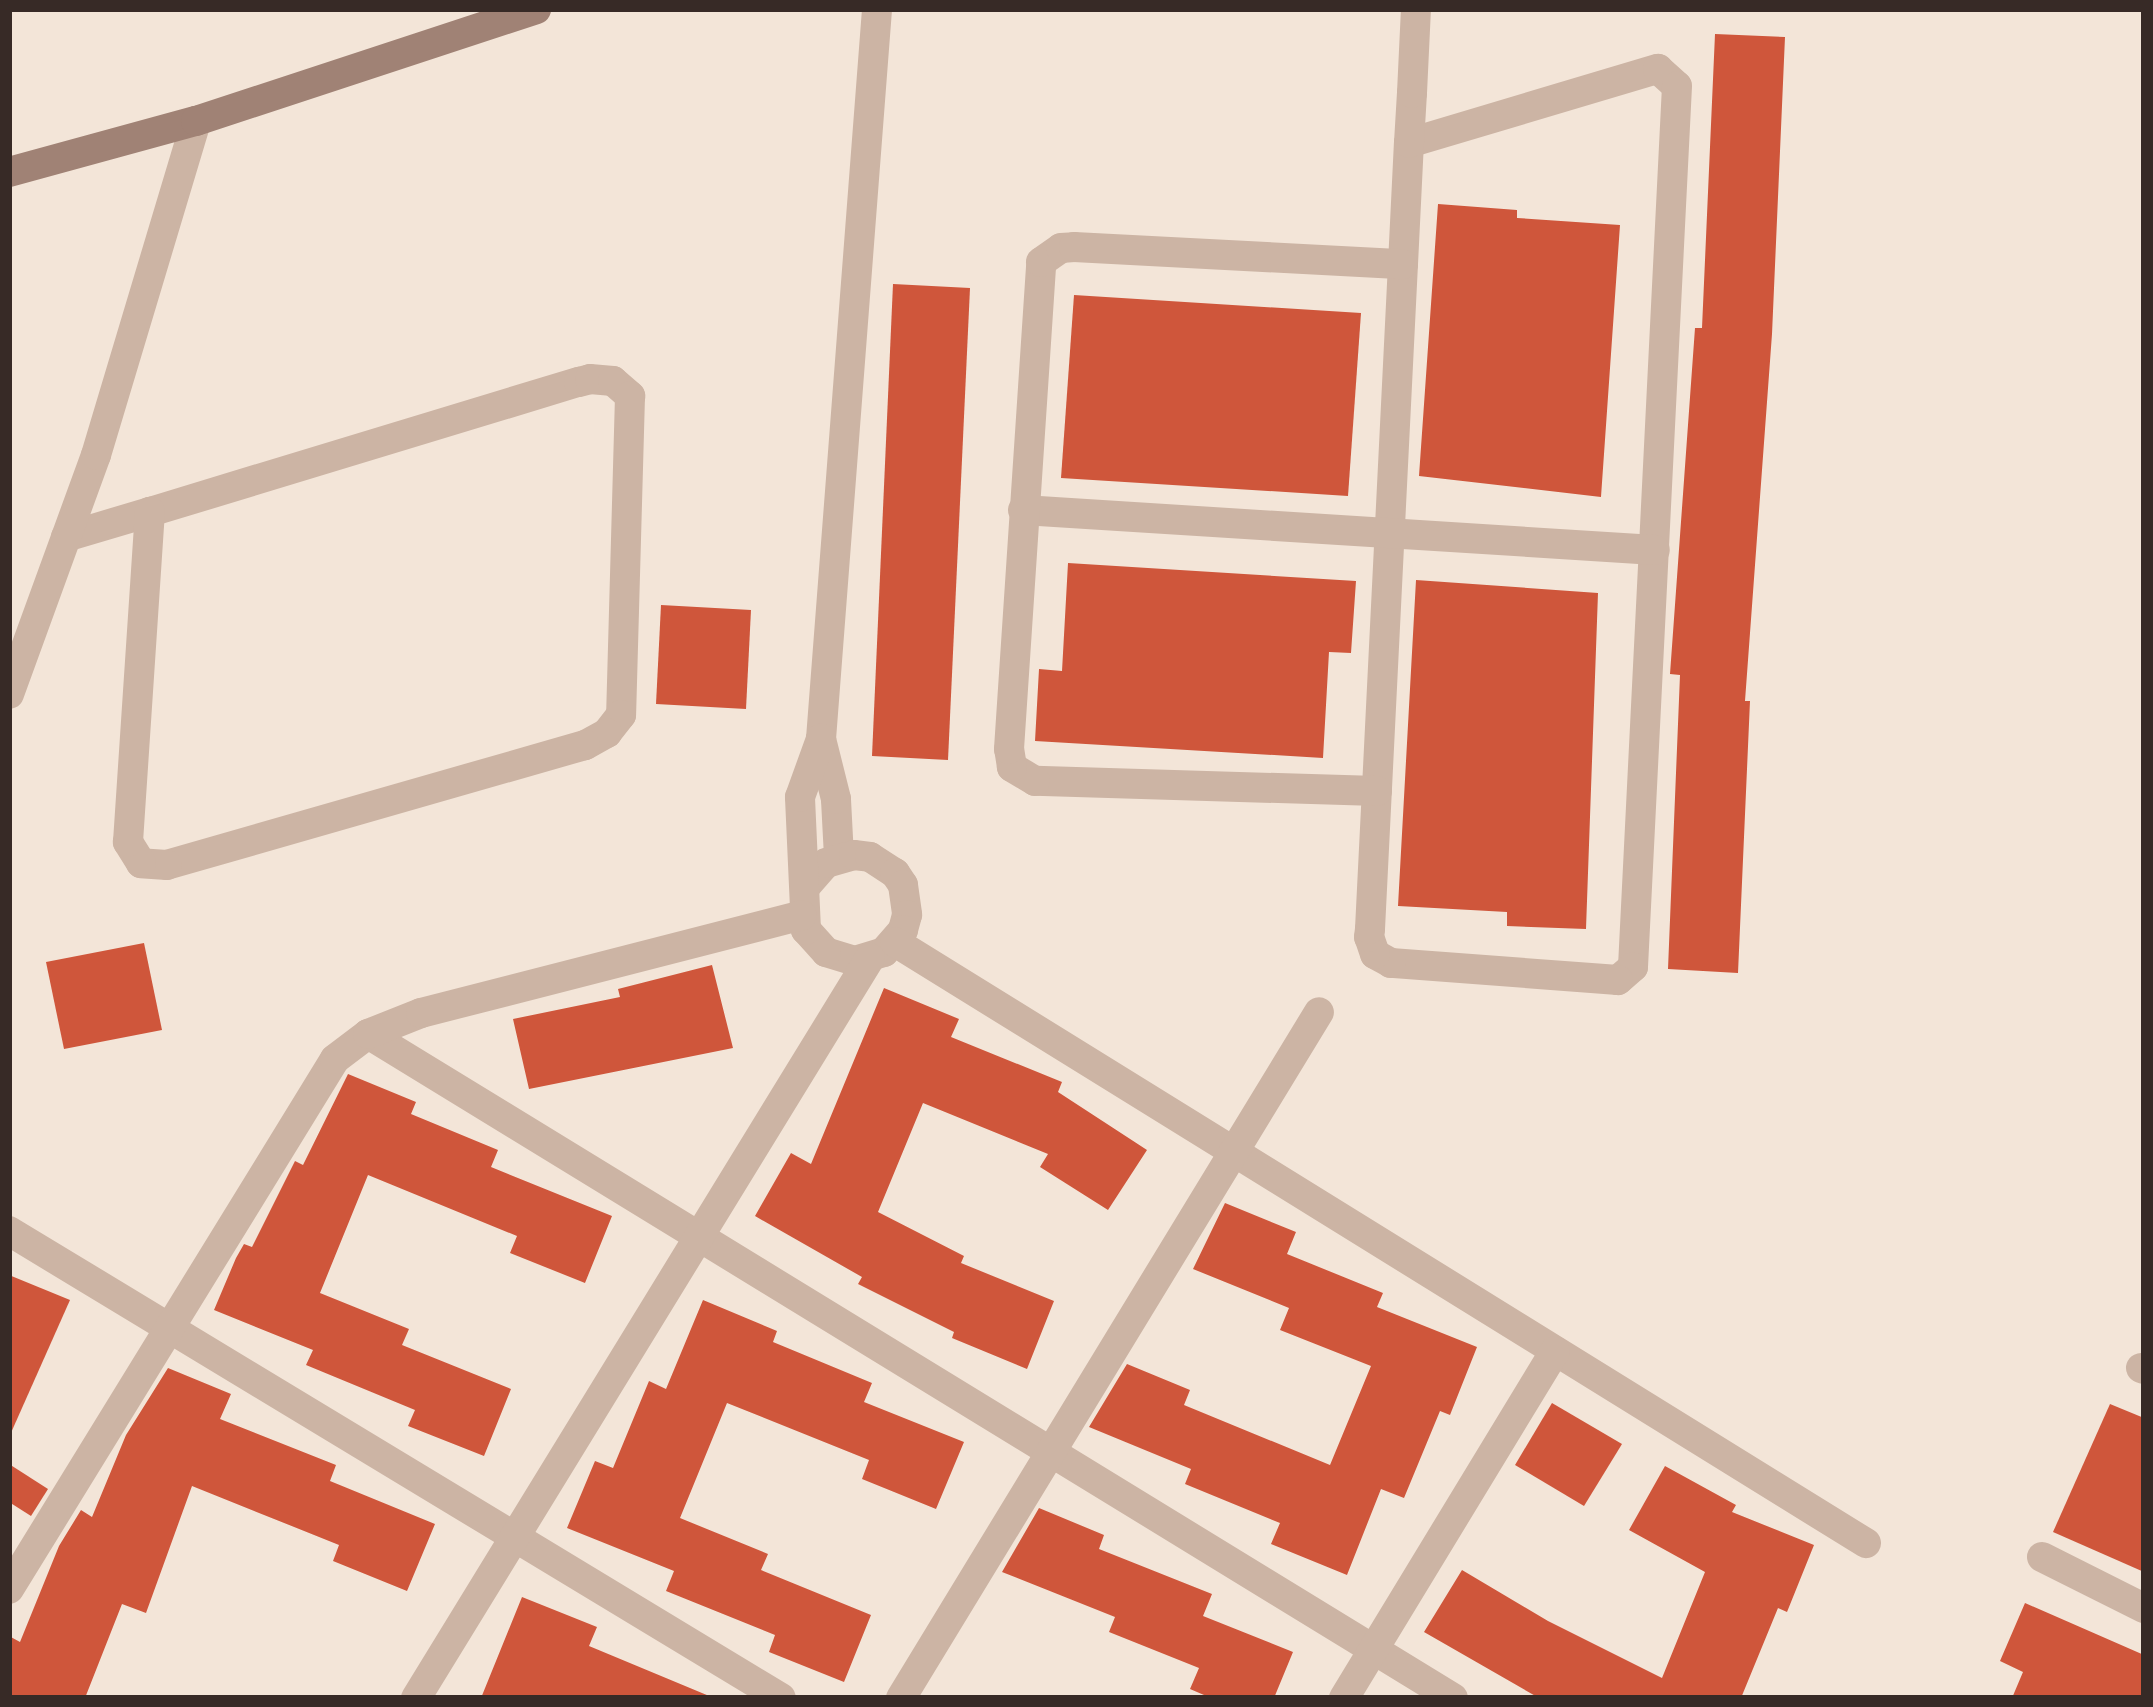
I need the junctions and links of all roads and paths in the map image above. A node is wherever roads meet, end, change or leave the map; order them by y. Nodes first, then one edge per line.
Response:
1 (536, 9) edge
2 (1416, 9) edge
3 (876, 10) edge
4 (196, 121) junction
5 (1409, 143) junction
6 (9, 172) edge
7 (1403, 264) junction
8 (1023, 510) junction
9 (150, 512) junction
10 (1390, 533) junction
11 (66, 537) junction
12 (1655, 550) junction
13 (9, 694) edge
14 (821, 739) junction
15 (1377, 791) junction
16 (839, 857) junction
17 (804, 900) junction
18 (882, 950) junction
19 (1319, 1012) dead end
20 (368, 1034) junction
21 (1234, 1152) junction
22 (9, 1231) edge
23 (698, 1235) junction
24 (168, 1327) junction
25 (1556, 1351) junction
26 (1051, 1452) junction
27 (512, 1534) junction
28 (1866, 1544) dead end
29 (2042, 1557) dead end
30 (9, 1589) edge
31 (2144, 1608) edge
32 (1370, 1648) junction
33 (416, 1698) edge
34 (781, 1698) edge
35 (901, 1698) edge
36 (1344, 1698) edge
37 (1453, 1698) edge

1 - 4 main road
2 - 5 street
3 - 14 street
4 - 6 main road
4 - 11 street
5 - 7 street
5 - 12 street
7 - 8 street
7 - 10 street
8 - 10 street
8 - 15 street
9 - 9 street
9 - 11 street
10 - 12 street
10 - 15 street
11 - 13 street
12 - 15 street
14 - 16 street
14 - 17 street
16 - 17 street
16 - 18 street
17 - 18 street
17 - 20 street
18 - 21 street
18 - 23 street
19 - 21 street
20 - 23 street
20 - 24 street
21 - 25 street
21 - 26 street
22 - 24 street
23 - 26 street
23 - 27 street
24 - 27 street
24 - 30 street
25 - 28 street
25 - 32 street
26 - 32 street
26 - 35 street
27 - 33 street
27 - 34 street
29 - 31 street
32 - 36 street
32 - 37 street

